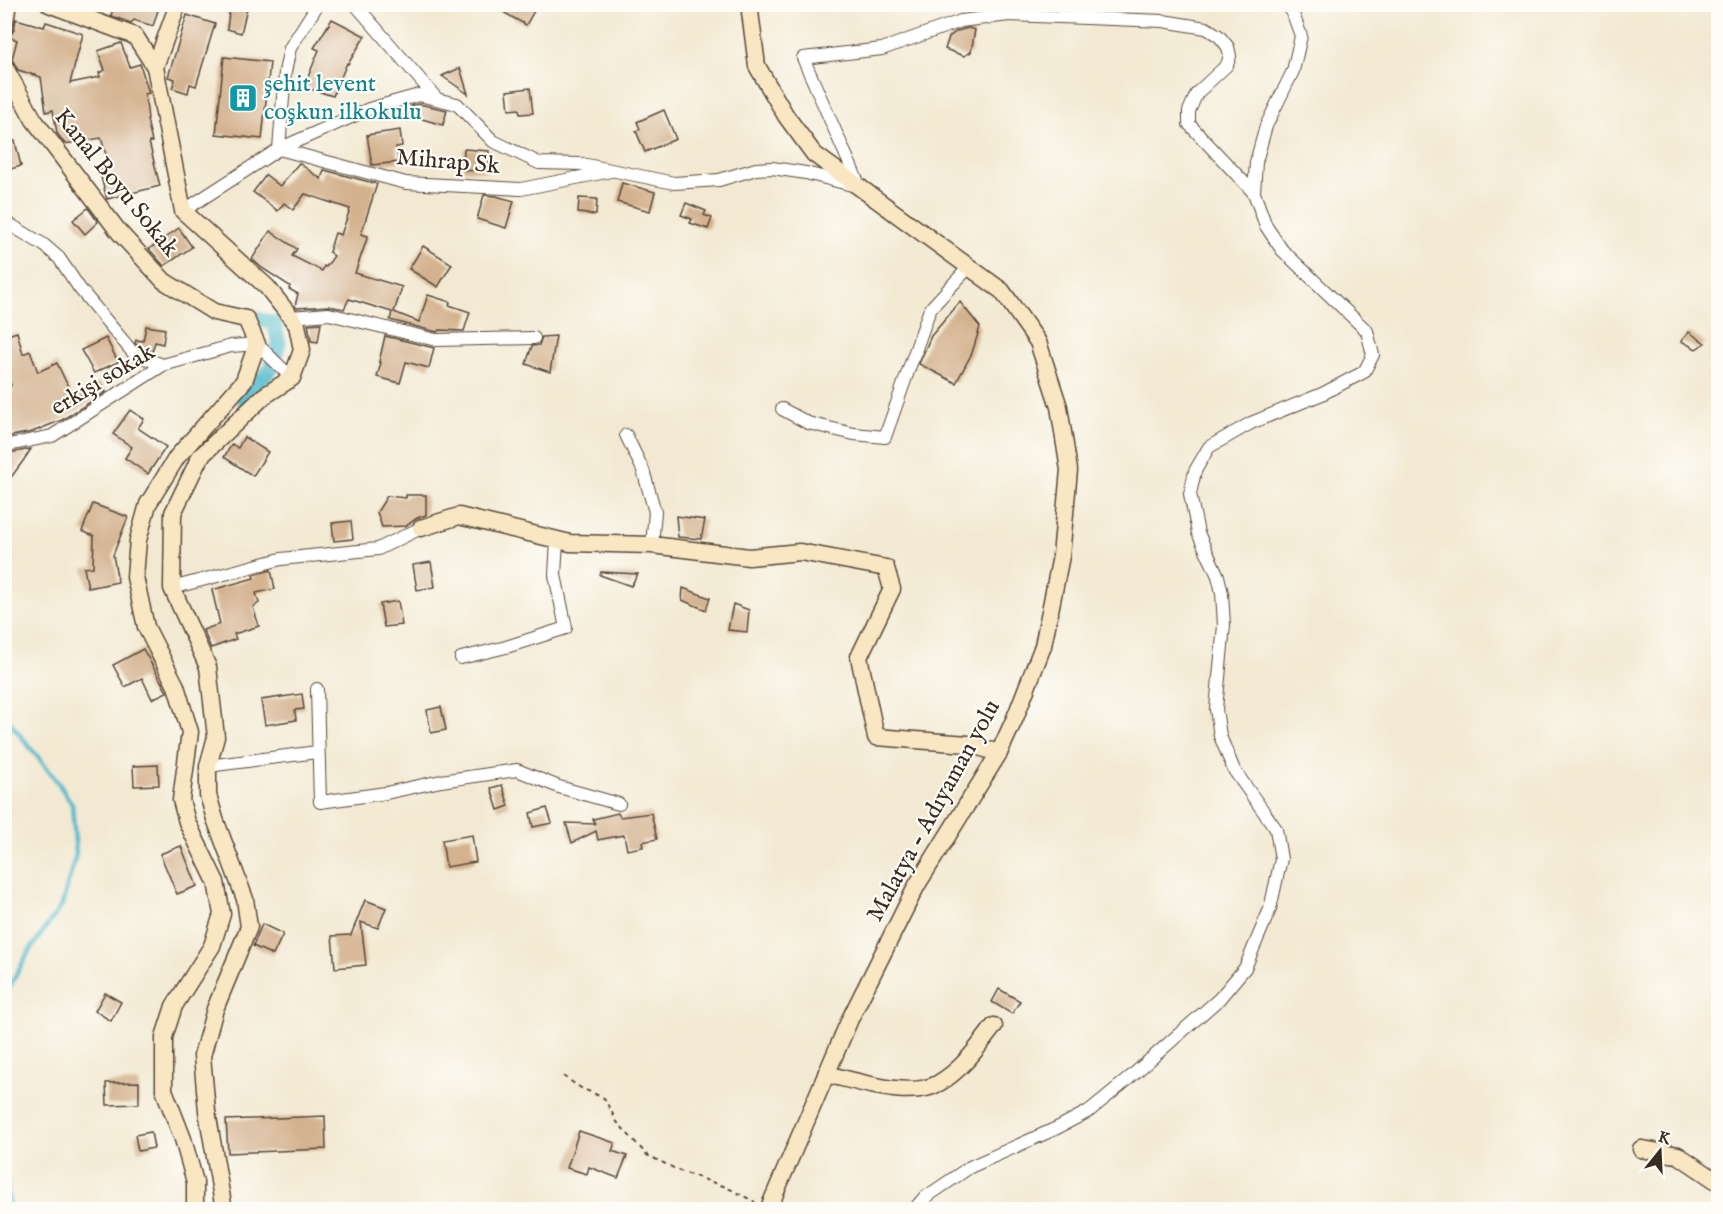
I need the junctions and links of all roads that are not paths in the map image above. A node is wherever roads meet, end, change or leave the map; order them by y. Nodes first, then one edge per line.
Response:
1 (8, 4) edge
2 (178, 4) edge
3 (318, 4) edge
4 (355, 4) edge
5 (749, 4) edge
6 (1286, 4) edge
7 (50, 5) edge
8 (4, 28) edge
9 (4, 66) edge
10 (155, 67) junction
11 (437, 99) junction
12 (279, 149) junction
13 (615, 170) junction
14 (860, 187) junction
15 (1254, 193) junction
16 (183, 211) junction
17 (4, 221) edge
18 (969, 267) junction
19 (291, 317) junction
20 (534, 338) dead end
21 (258, 344) junction
22 (163, 365) junction
23 (292, 378) junction
24 (782, 409) dead end
25 (626, 435) dead end
26 (4, 446) edge
27 (421, 528) joint
28 (557, 540) junction
29 (652, 545) junction
30 (172, 588) junction
31 (461, 658) dead end
32 (317, 689) dead end
33 (317, 752) junction
34 (999, 753) junction
35 (208, 766) junction
36 (619, 804) dead end
37 (994, 1026) dead end
38 (826, 1074) junction
39 (1641, 1149) dead end
40 (1719, 1182) edge
41 (195, 1209) edge
42 (224, 1209) edge
43 (768, 1209) edge
44 (914, 1209) edge

1 - 8 main road
2 - 10 main road
3 - 12 street
4 - 11 street
5 - 14 main road, Malatya - Adıyaman yolu
6 - 15 street
7 - 10 main road
9 - 21 main road, Kanal Boyu Sokak
10 - 16 main road
11 - 12 street
11 - 13 street
12 - 13 street, Mihrap Sk
12 - 16 street
13 - 14 street
14 - 15 street
14 - 18 main road, Malatya - Adıyaman yolu
15 - 44 street
16 - 19 main road
17 - 22 street
18 - 24 street
18 - 34 main road, Malatya - Adıyaman yolu
19 - 20 street
19 - 23 main road
21 - 22 street, erkişi sokak
21 - 23 street
21 - 41 main road
22 - 26 street, erkişi sokak
23 - 30 main road
25 - 29 street
27 - 28 main road
27 - 30 street
28 - 29 main road
28 - 31 street
29 - 34 main road
30 - 35 main road
32 - 33 street
33 - 35 street
33 - 36 street
34 - 38 main road, Malatya - Adıyaman yolu
35 - 42 main road
37 - 38 main road
38 - 43 main road, Malatya - Adıyaman yolu
39 - 40 main road

